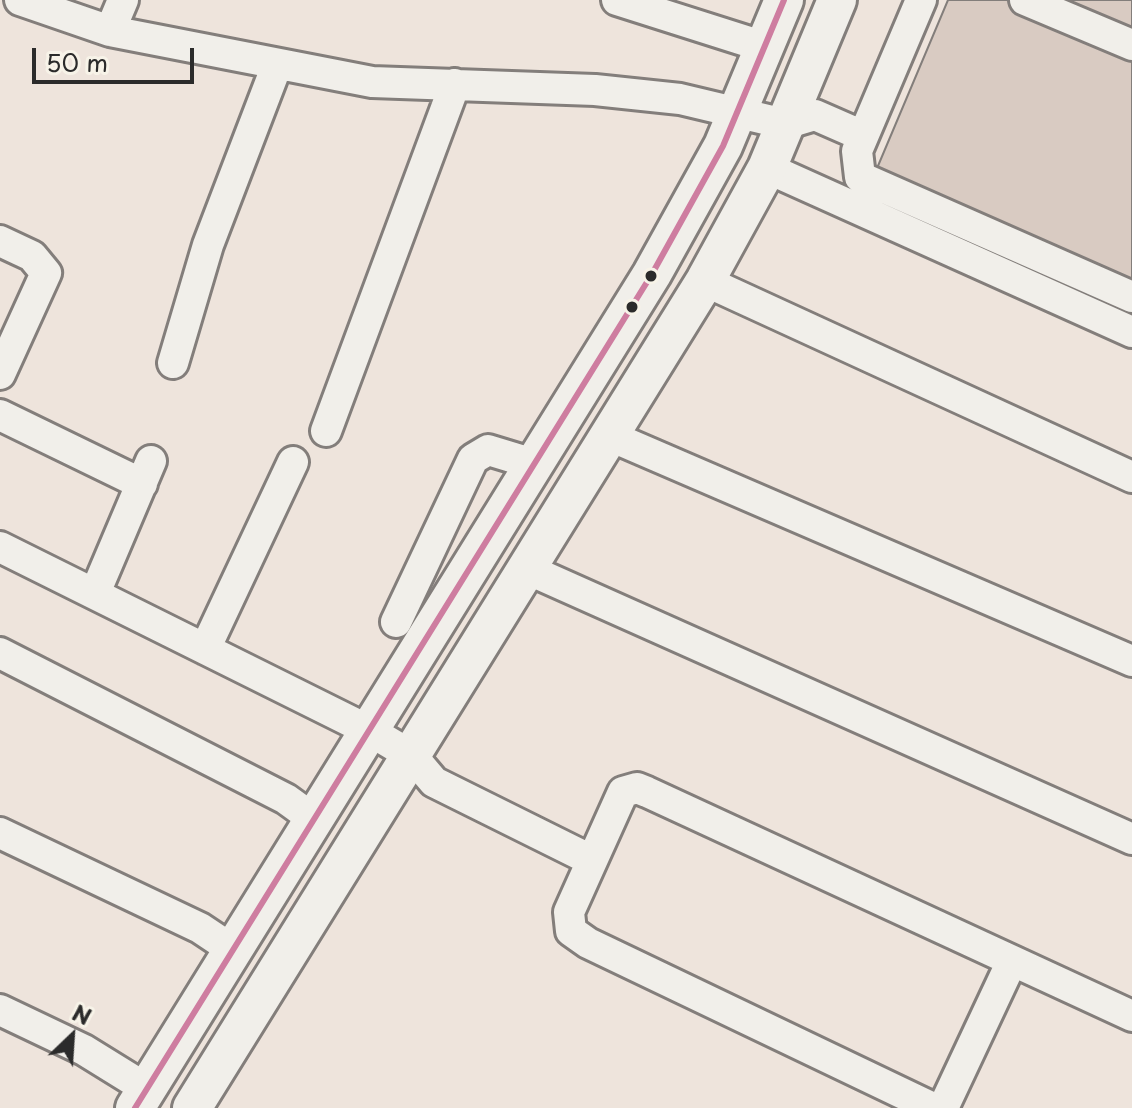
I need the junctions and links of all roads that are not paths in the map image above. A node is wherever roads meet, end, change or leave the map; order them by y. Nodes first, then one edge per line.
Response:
1 (20, 0) edge
2 (123, 0) edge
3 (617, 0) edge
4 (784, 0) edge
5 (837, 0) edge
6 (921, 0) edge
7 (1025, 0) edge
8 (110, 31) junction
9 (1132, 45) edge
10 (765, 47) junction
11 (277, 65) junction
12 (455, 84) junction
13 (738, 114) junction
14 (785, 124) junction
15 (863, 136) junction
16 (767, 168) junction
17 (0, 241) edge
18 (705, 281) junction
19 (1132, 297) edge
20 (1132, 332) edge
21 (173, 363) dead end
22 (0, 374) edge
23 (0, 415) edge
24 (326, 431) dead end
25 (610, 436) junction
26 (293, 462) dead end
27 (534, 464) junction
28 (1132, 477) edge
29 (0, 547) edge
30 (527, 569) junction
31 (95, 593) junction
32 (396, 622) dead end
33 (205, 649) junction
34 (0, 653) edge
35 (1132, 661) edge
36 (370, 731) junction
37 (412, 756) junction
38 (315, 820) junction
39 (0, 833) edge
40 (1132, 839) edge
41 (591, 860) junction
42 (233, 950) junction
43 (1012, 961) junction
44 (0, 1010) edge
45 (1132, 1016) edge
46 (141, 1099) edge
47 (192, 1108) edge
48 (933, 1108) edge
49 (943, 1108) edge

1 - 8 street
2 - 8 street
3 - 10 street
4 - 10 main road
5 - 14 main road
6 - 15 street
7 - 9 street
8 - 11 street
10 - 13 main road
11 - 12 street
11 - 21 street
12 - 13 street
12 - 24 street
13 - 14 street
13 - 27 main road
14 - 15 street
14 - 16 main road
15 - 19 street
16 - 18 main road
16 - 20 street
17 - 22 street
18 - 25 main road
18 - 28 street
23 - 31 street
25 - 30 main road
25 - 35 street
26 - 33 street
27 - 32 street
27 - 36 main road
29 - 31 street
30 - 37 main road
30 - 40 street
31 - 33 street
33 - 36 street
34 - 38 street
36 - 37 street
36 - 38 main road
37 - 41 street
37 - 47 main road
38 - 42 main road
39 - 42 street
41 - 43 street
41 - 48 street
42 - 46 main road
43 - 45 street
43 - 49 street
44 - 46 street

